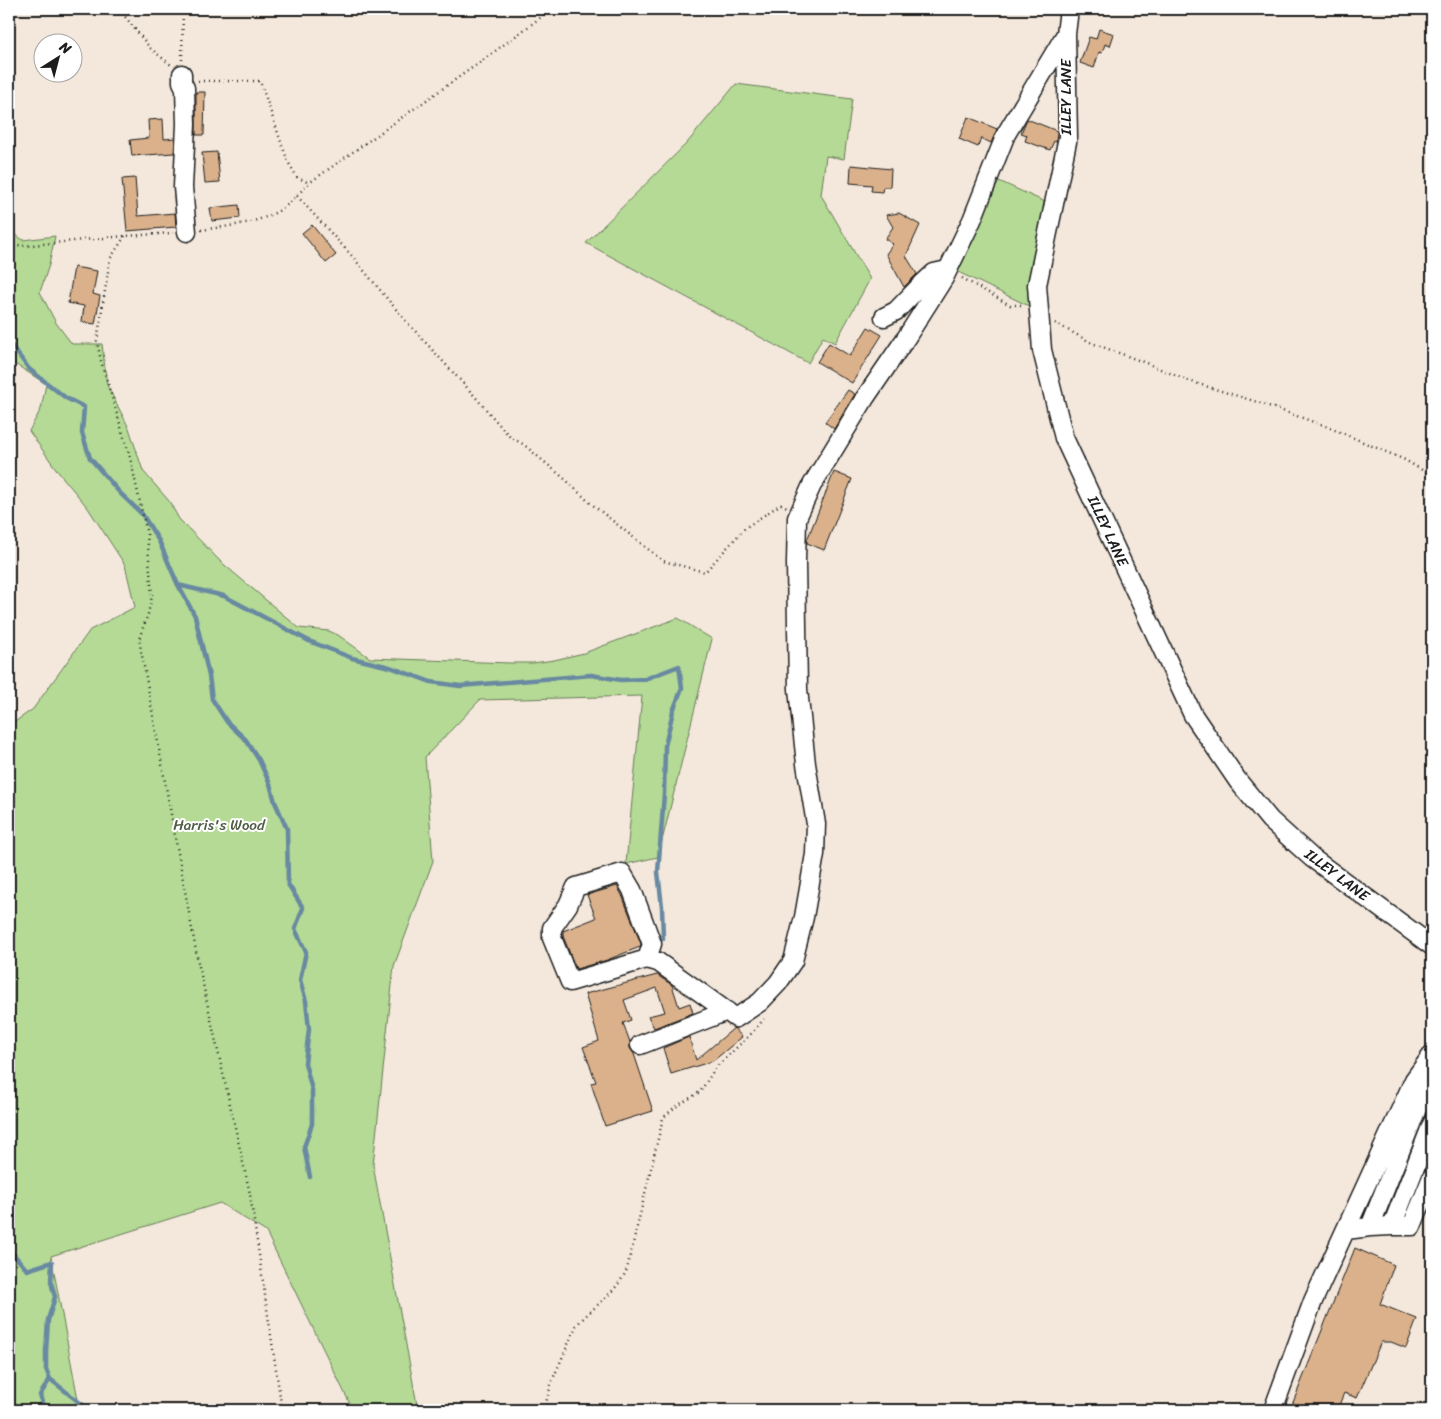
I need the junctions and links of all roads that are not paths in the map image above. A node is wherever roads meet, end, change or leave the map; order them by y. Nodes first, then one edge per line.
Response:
1 (1069, 9) edge
2 (1066, 34) junction
3 (182, 74) road end
4 (187, 232) road end
5 (947, 270) junction
6 (884, 317) dead end
7 (1432, 946) edge
8 (647, 959) junction
9 (727, 1011) junction
10 (640, 1045) dead end
11 (1432, 1056) edge
12 (1432, 1071) edge
13 (1432, 1124) edge
14 (1432, 1177) edge
15 (1392, 1226) junction
16 (1370, 1227) junction
17 (1346, 1230) junction
18 (1273, 1410) edge

1 - 2 street, ILLEY LANE
2 - 5 street
2 - 7 street, ILLEY LANE
3 - 4 street
5 - 6 street
5 - 9 street
8 - 8 street
8 - 9 street
9 - 10 street
11 - 17 street
12 - 16 street
13 - 15 street
14 - 15 street
15 - 16 street
16 - 17 street
17 - 18 street

